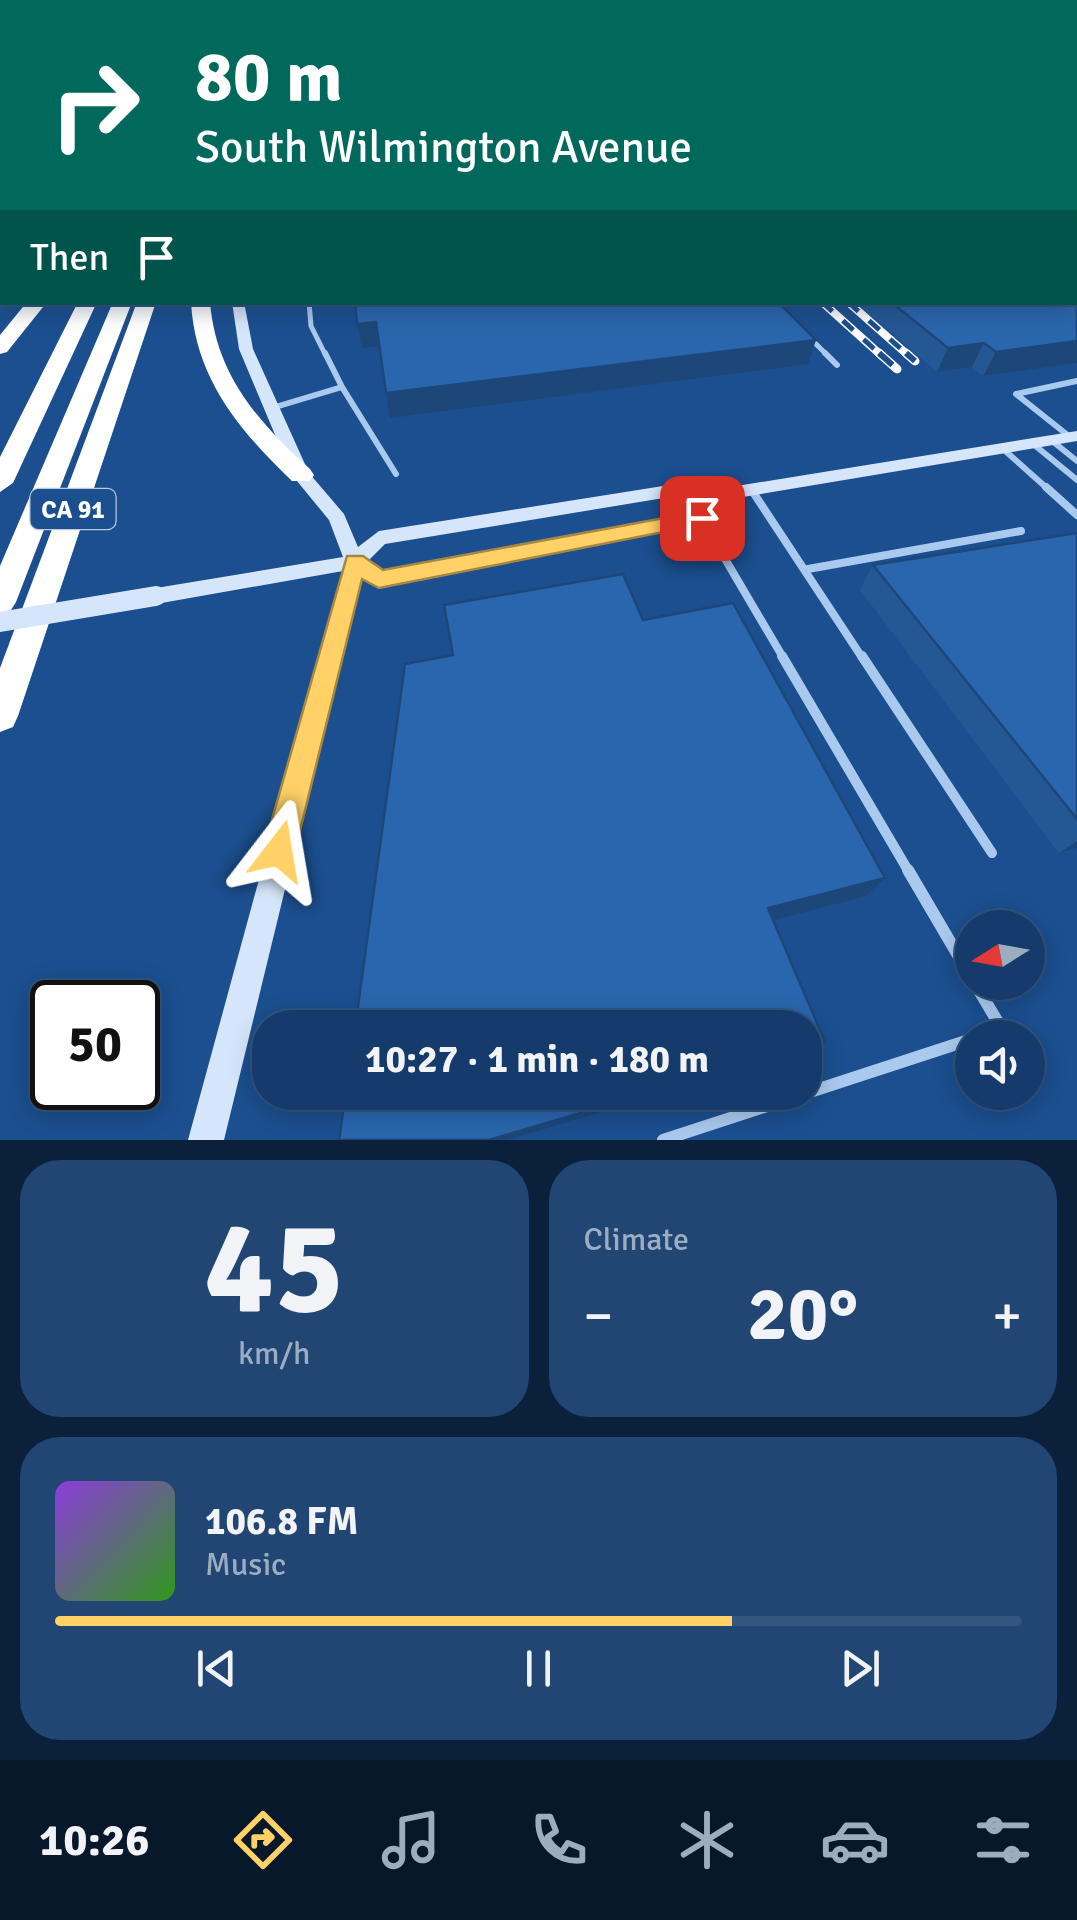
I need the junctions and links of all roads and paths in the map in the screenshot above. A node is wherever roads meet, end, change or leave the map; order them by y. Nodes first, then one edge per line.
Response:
1 (36, 305) edge
2 (87, 305) edge
3 (106, 305) edge
4 (122, 305) edge
5 (146, 305) edge
6 (201, 305) edge
7 (239, 305) edge
8 (310, 305) edge
9 (800, 328) edge
10 (0, 348) edge
11 (837, 365) dead end
12 (1077, 380) edge
13 (342, 387) junction
14 (272, 408) junction
15 (1058, 439) edge
16 (1002, 448) junction
17 (1077, 461) edge
18 (396, 474) dead end
19 (300, 475) junction
20 (1077, 480) edge
21 (0, 482) edge
22 (752, 490) junction
23 (712, 496) junction
24 (1077, 515) edge
25 (702, 518) junction
26 (1021, 531) dead end
27 (0, 549) edge
28 (355, 562) junction
29 (808, 570) junction
30 (0, 602) edge
31 (0, 622) edge
32 (0, 716) edge
33 (992, 853) dead end
34 (955, 949) edge
35 (955, 1044) edge
36 (206, 1140) edge
37 (663, 1140) edge

1 - 10 highway
2 - 21 highway, CA 91
3 - 27 highway
4 - 30 highway
5 - 32 highway, CA 91
6 - 19 highway
7 - 14 main road
8 - 13 lane
9 - 11 lane
12 - 15 lane
13 - 14 lane
13 - 18 lane
14 - 19 main road
15 - 16 main road
15 - 17 lane
15 - 20 lane
16 - 22 main road
16 - 24 lane
19 - 28 main road
22 - 23 main road
22 - 29 lane
23 - 25 main road
23 - 28 main road
25 - 28 main road
25 - 34 lane
26 - 29 lane
28 - 31 main road, bridge
28 - 36 main road
29 - 33 lane
35 - 37 lane

